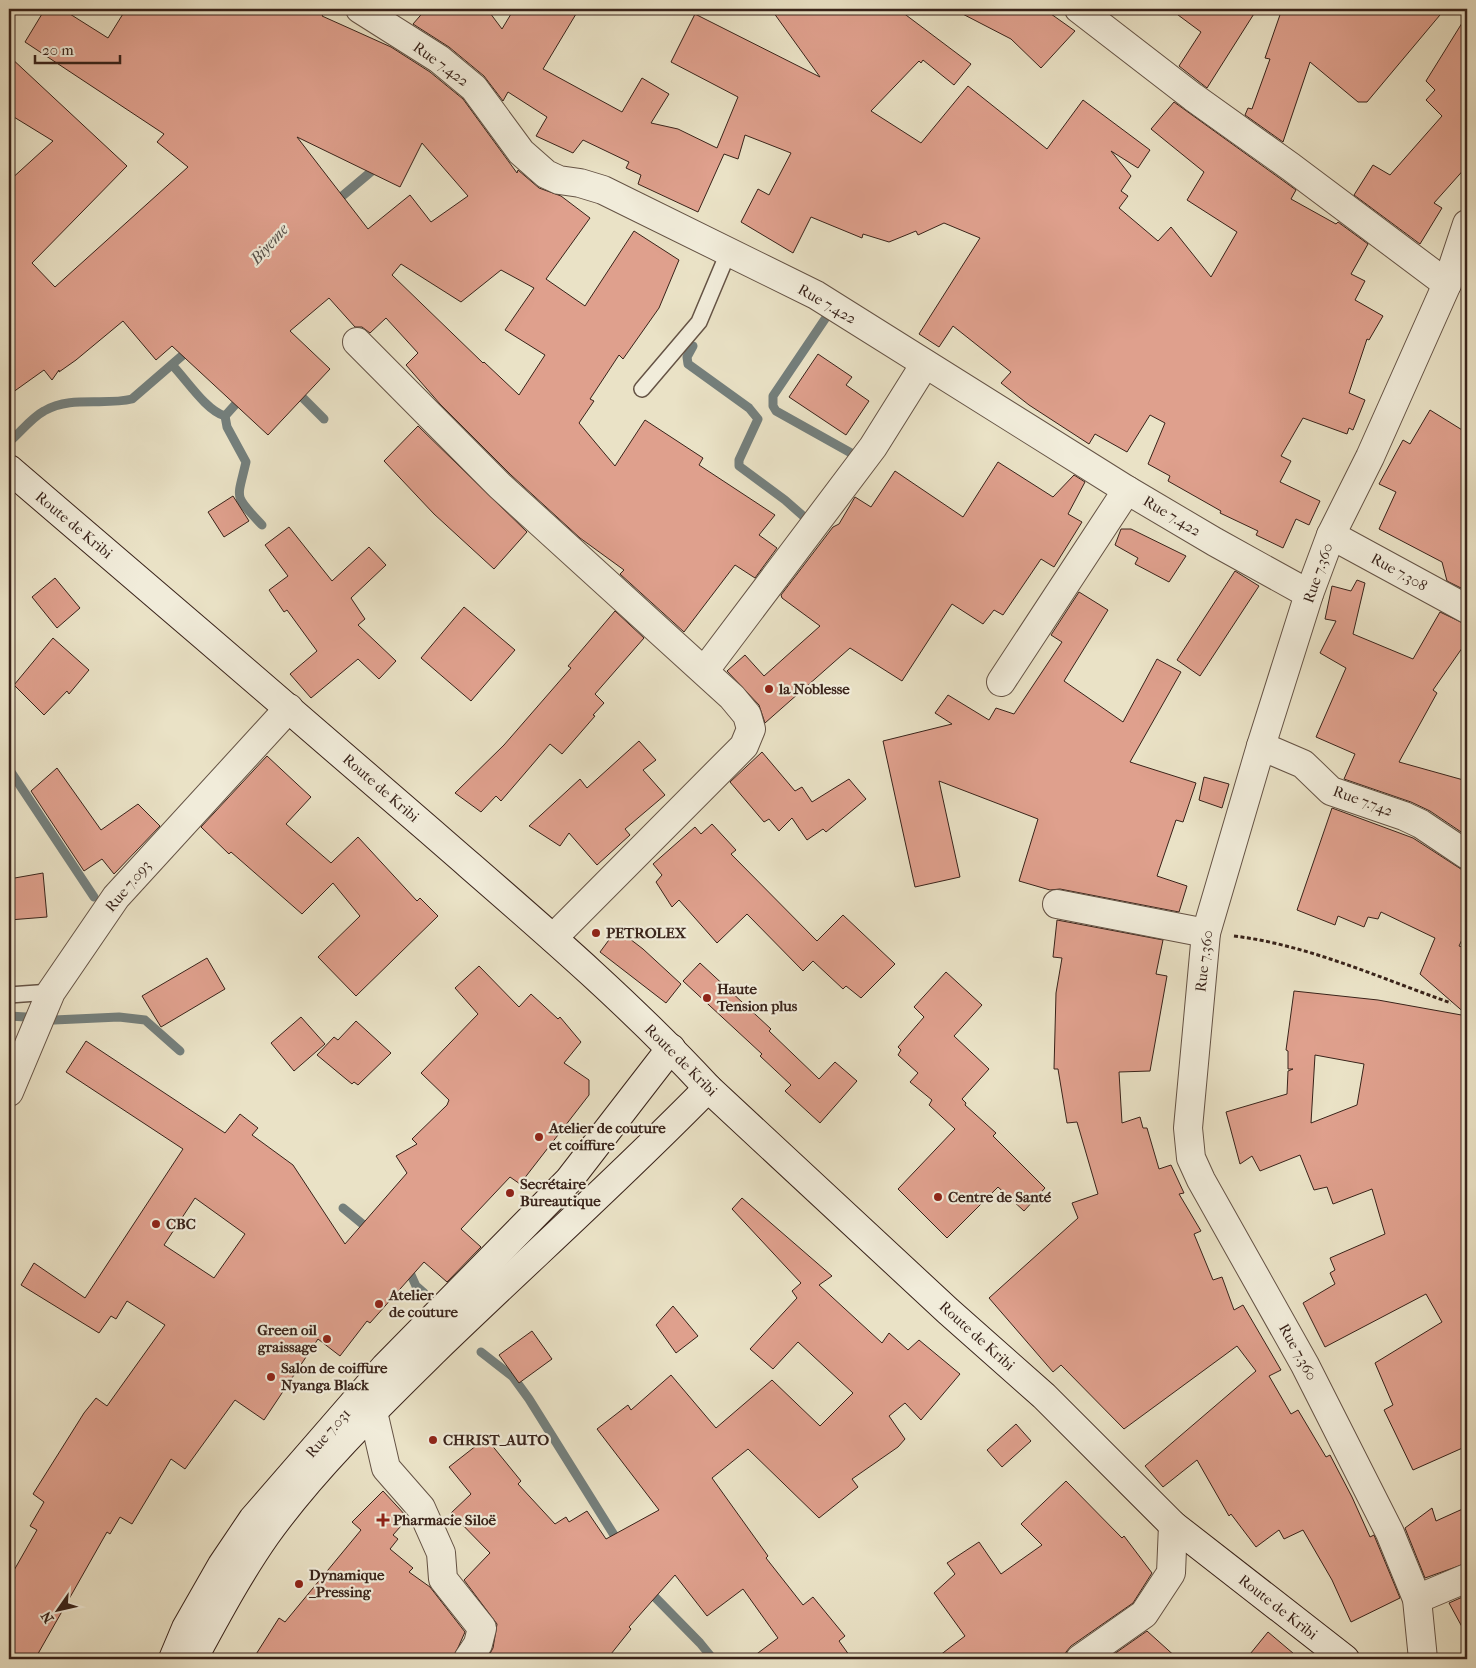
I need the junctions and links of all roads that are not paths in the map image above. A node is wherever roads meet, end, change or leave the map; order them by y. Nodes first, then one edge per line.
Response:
1 (360, 9) edge
2 (1079, 9) edge
3 (1467, 224) edge
4 (728, 253) junction
5 (1447, 284) junction
6 (357, 342) dead end
7 (925, 364) junction
8 (642, 389) dead end
9 (9, 469) edge
10 (1127, 490) junction
11 (1331, 535) junction
12 (1310, 594) junction
13 (1467, 609) edge
14 (705, 670) junction
15 (1001, 682) dead end
16 (289, 708) junction
17 (1261, 746) junction
18 (1467, 856) edge
19 (1057, 904) dead end
20 (1206, 933) junction
21 (554, 938) junction
22 (51, 992) junction
23 (9, 995) edge
24 (671, 1048) junction
25 (708, 1088) junction
26 (9, 1092) edge
27 (462, 1306) junction
28 (436, 1333) junction
29 (373, 1412) junction
30 (1173, 1526) junction
31 (1467, 1578) edge
32 (1417, 1600) junction
33 (173, 1659) edge
34 (193, 1659) edge
35 (468, 1659) edge
36 (1080, 1659) edge
37 (1345, 1659) edge
38 (1423, 1659) edge

1 - 4 street, Rue 7.422
2 - 5 street
3 - 5 street, Rue 7.360
4 - 7 street, Rue 7.422
4 - 8 lane
5 - 11 street, Rue 7.360
6 - 14 street
7 - 10 street, Rue 7.422
7 - 14 street
9 - 16 street, Route de Kribi
10 - 12 street, Rue 7.422
10 - 15 street
11 - 12 street, Rue 7.360
11 - 13 street, Rue 7.308
12 - 17 street, Rue 7.360
14 - 21 street
16 - 21 street, Route de Kribi
16 - 22 street, Rue 7.093
17 - 18 street, Rue 7.742
17 - 20 street, Rue 7.360
19 - 20 street
20 - 32 street, Rue 7.360
21 - 24 street, Route de Kribi
22 - 23 lane
22 - 26 street, Rue 7.093
24 - 25 street, Route de Kribi
24 - 27 street, Rue 7.031
25 - 27 street, Rue 7.031
25 - 30 street, Route de Kribi
27 - 28 street, Rue 7.031
28 - 29 street, Rue 7.031
28 - 33 street, Rue 7.031
29 - 34 street, Rue 7.031
29 - 35 street
30 - 36 street
30 - 37 street, Route de Kribi
31 - 32 street
32 - 38 street, Rue 7.360

